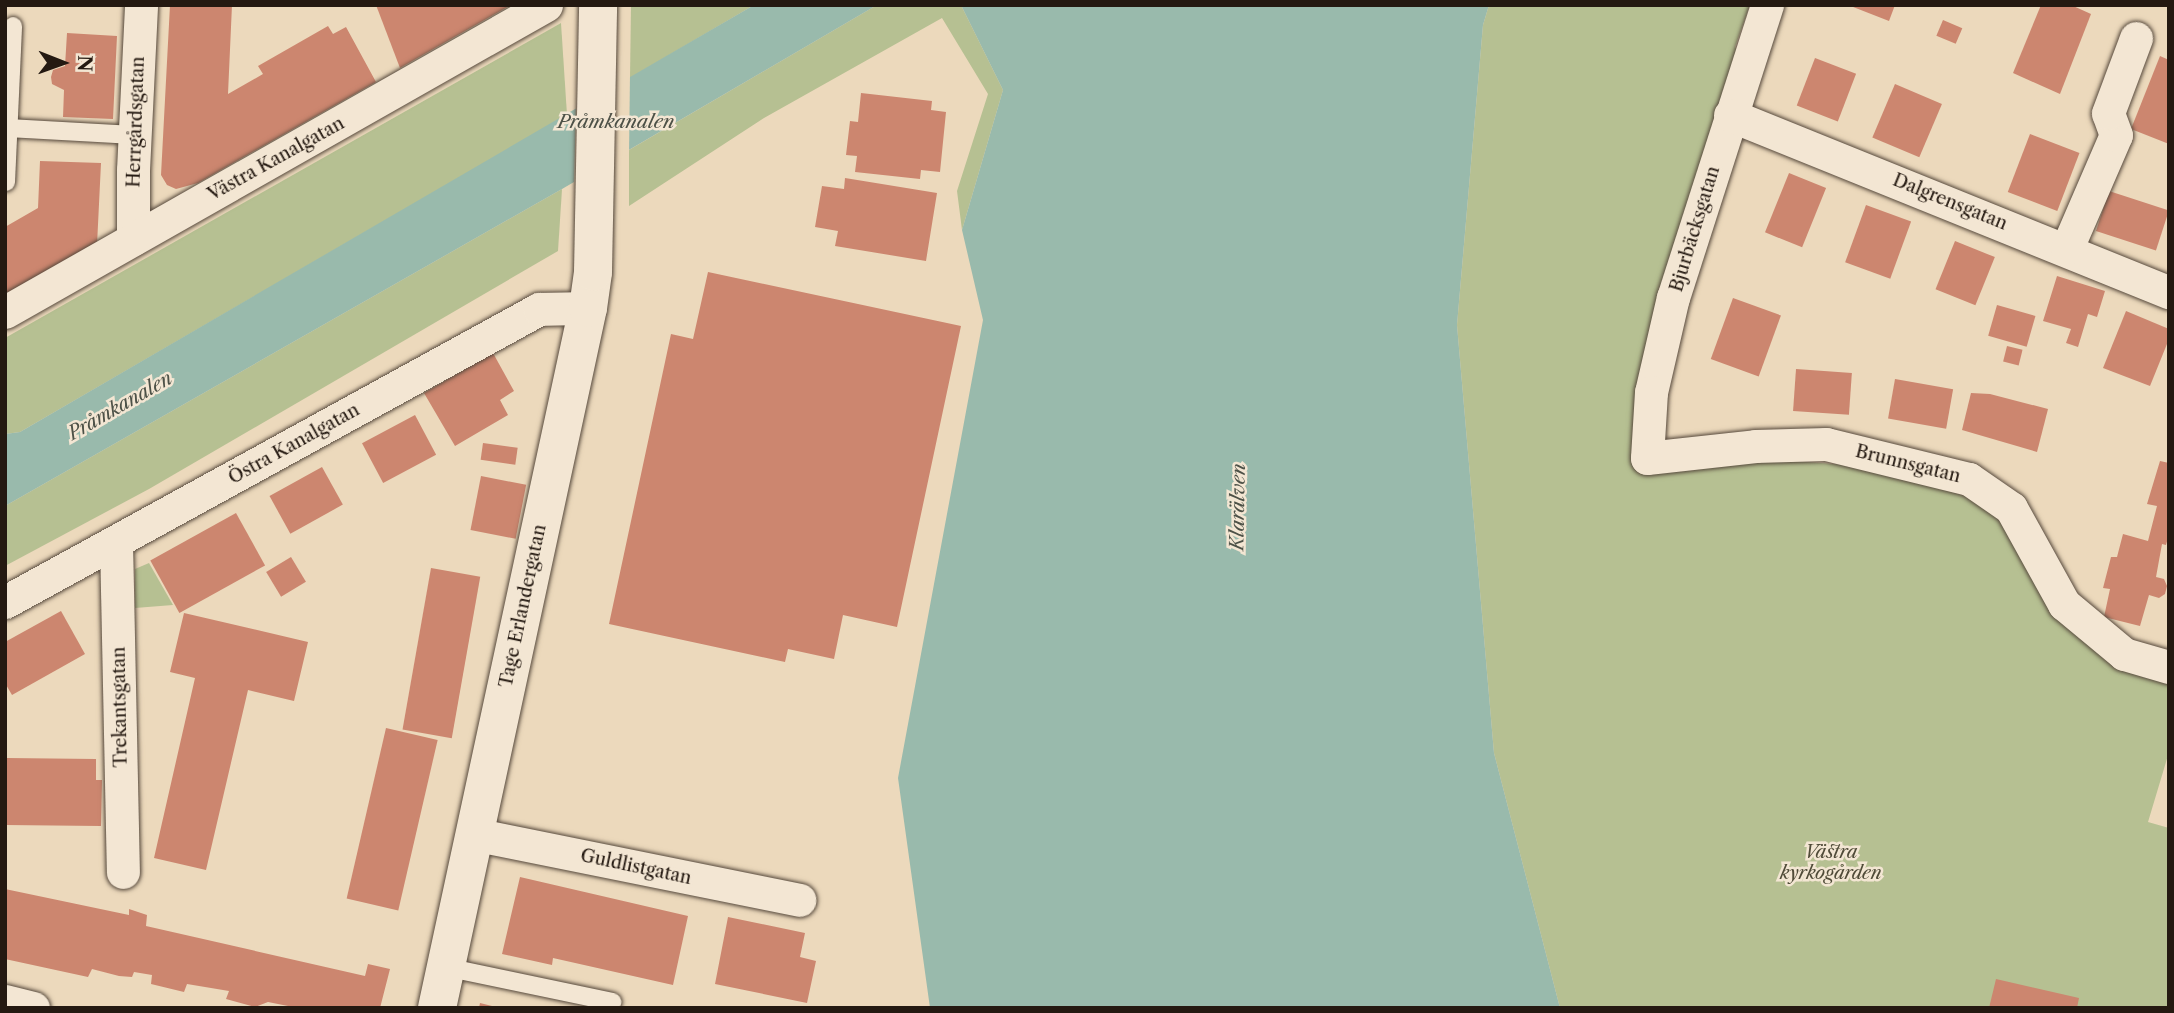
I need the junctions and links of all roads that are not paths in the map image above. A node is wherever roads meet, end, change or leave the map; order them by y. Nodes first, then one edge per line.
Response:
1 (141, 5) edge
2 (546, 5) edge
3 (598, 5) edge
4 (1767, 5) edge
5 (13, 26) dead end
6 (2136, 38) dead end
7 (1730, 115) junction
8 (8, 128) junction
9 (134, 135) junction
10 (6, 182) edge
11 (133, 239) junction
12 (2067, 248) junction
13 (2169, 292) edge
14 (588, 308) junction
15 (5, 312) edge
16 (1647, 458) joint
17 (116, 542) junction
18 (5, 602) edge
19 (2169, 667) edge
20 (473, 834) junction
21 (123, 872) dead end
22 (799, 900) dead end
23 (445, 967) junction
24 (5, 1001) edge
25 (612, 1002) dead end
26 (33, 1008) edge
27 (437, 1008) edge

1 - 9 street, Herrgårdsgatan
2 - 11 street, Västra Kanalgatan
3 - 14 street, Tage Erlandergatan
4 - 7 street, Bjurbäcksgatan
5 - 8 lane
6 - 12 street
7 - 12 street, Dalgrensgatan
7 - 16 street, Bjurbäcksgatan
8 - 9 lane
8 - 10 lane
9 - 11 street, Herrgårdsgatan
11 - 15 street, Västra Kanalgatan
12 - 13 street, Dalgrensgatan
14 - 17 street, Östra Kanalgatan
14 - 20 street, Tage Erlandergatan
16 - 19 street, Brunnsgatan
17 - 18 street, Östra Kanalgatan
17 - 21 street, Trekantsgatan
20 - 22 street, Guldlistgatan
20 - 23 street, Tage Erlandergatan
23 - 25 lane
23 - 27 street, Tage Erlandergatan
24 - 26 street

